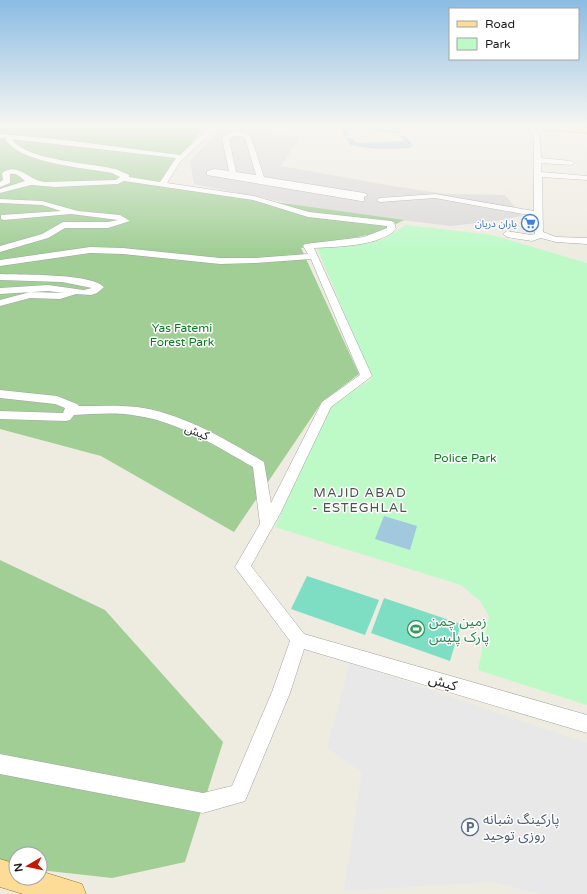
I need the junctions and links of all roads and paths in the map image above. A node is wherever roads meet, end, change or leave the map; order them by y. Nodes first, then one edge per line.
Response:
1 (102, 169) edge
2 (172, 169) edge
3 (232, 169) edge
4 (256, 169) edge
5 (538, 169) edge
6 (233, 174) junction
7 (538, 177) junction
8 (124, 178) junction
9 (587, 178) edge
10 (259, 180) junction
11 (32, 182) junction
12 (568, 184) dead end
13 (0, 185) edge
14 (162, 185) junction
15 (0, 191) edge
16 (0, 201) edge
17 (76, 213) junction
18 (539, 215) junction
19 (4, 217) dead end
20 (507, 234) dead end
21 (542, 235) junction
22 (570, 240) junction
23 (587, 241) edge
24 (0, 249) edge
25 (314, 256) junction
26 (0, 263) edge
27 (0, 277) edge
28 (74, 291) junction
29 (0, 292) edge
30 (0, 303) edge
31 (0, 384) edge
32 (0, 394) edge
33 (30, 397) junction
34 (70, 411) junction
35 (0, 415) edge
36 (267, 524) junction
37 (300, 640) junction
38 (587, 724) edge
39 (0, 764) edge
40 (44, 886) edge
41 (72, 894) edge

1 - 8 street
2 - 14 street
3 - 6 street
4 - 10 street
5 - 7 street
6 - 10 street
6 - 10 street
7 - 9 street
7 - 12 street
7 - 18 street
8 - 11 street
8 - 14 street
10 - 18 street
11 - 13 street
11 - 15 street
14 - 25 street
16 - 17 street
17 - 19 street
17 - 24 street
18 - 21 street
18 - 22 street
20 - 21 street
21 - 22 street
22 - 23 street
25 - 26 street
25 - 36 street
27 - 28 street
28 - 29 street
28 - 30 street
31 - 33 street
32 - 33 street
33 - 34 street
34 - 35 street
34 - 36 street, کیش
36 - 37 street
37 - 38 street, کیش
37 - 39 street
40 - 41 main road

